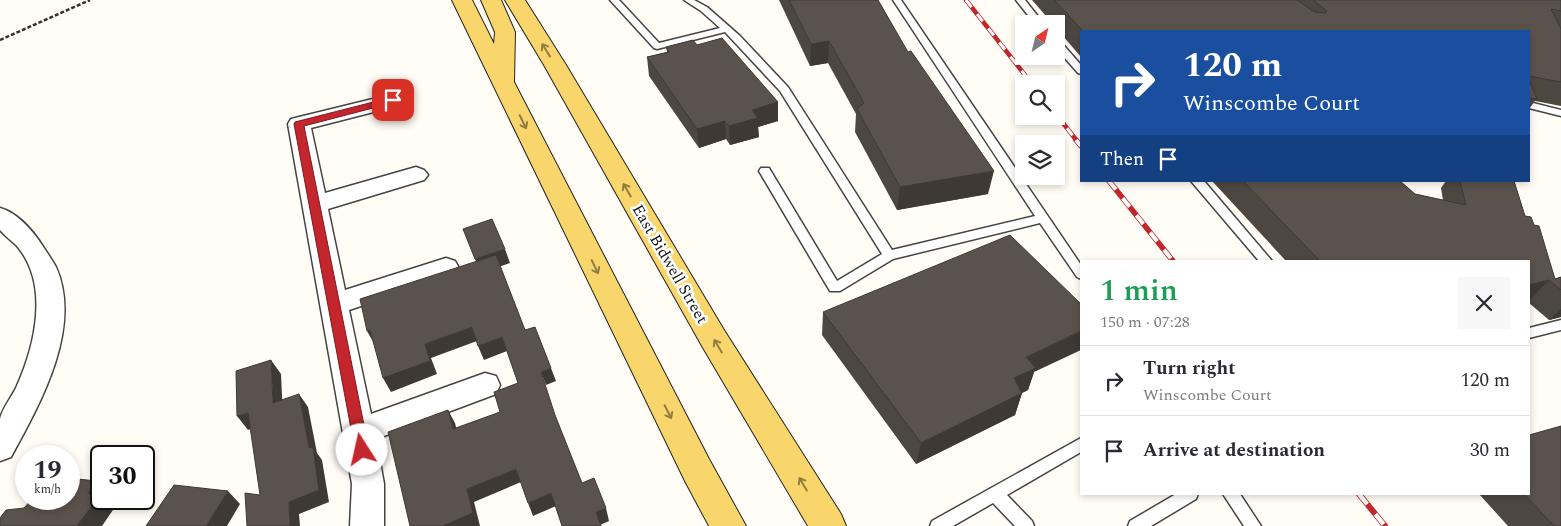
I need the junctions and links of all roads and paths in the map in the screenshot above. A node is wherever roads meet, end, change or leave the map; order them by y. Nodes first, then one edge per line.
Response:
1 (90, 0) edge
2 (462, 0) edge
3 (491, 0) edge
4 (514, 0) edge
5 (614, 0) edge
6 (688, 0) edge
7 (897, 0) edge
8 (1020, 0) edge
9 (1032, 15) edge
10 (727, 29) junction
11 (0, 40) edge
12 (1065, 53) edge
13 (1080, 71) edge
14 (504, 84) junction
15 (393, 100) dead end
16 (1530, 105) edge
17 (1561, 113) edge
18 (765, 171) dead end
19 (416, 175) dead end
20 (1198, 182) edge
21 (314, 204) junction
22 (0, 216) edge
23 (1043, 218) junction
24 (889, 255) junction
25 (1265, 260) edge
26 (446, 268) dead end
27 (1080, 273) edge
28 (334, 304) junction
29 (1561, 325) edge
30 (1530, 332) edge
31 (485, 386) dead end
32 (359, 432) junction
33 (1080, 445) edge
34 (0, 447) edge
35 (995, 494) junction
36 (1188, 495) edge
37 (1232, 495) edge
38 (367, 526) edge
39 (728, 526) edge
40 (828, 526) edge
41 (938, 526) edge
42 (1026, 526) edge
43 (1136, 526) edge
44 (1253, 526) edge

1 - 11 path
2 - 14 main road
3 - 14 main road
40 -> 4 main road, East Bidwell Street
5 - 10 lane
6 - 10 lane
7 - 23 lane
8 - 9 lane
10 - 24 lane
12 - 13 lane
14 -> 39 main road
15 - 21 street
16 - 17 lane
18 - 24 lane
19 - 21 street
20 - 25 lane
21 - 28 street
22 - 34 street
23 - 24 lane
23 - 27 lane
26 - 28 street
28 - 32 street
29 - 30 lane
31 - 32 street
32 - 38 street
33 - 35 lane
35 - 41 lane
35 - 42 lane
36 - 43 lane
37 - 44 lane

